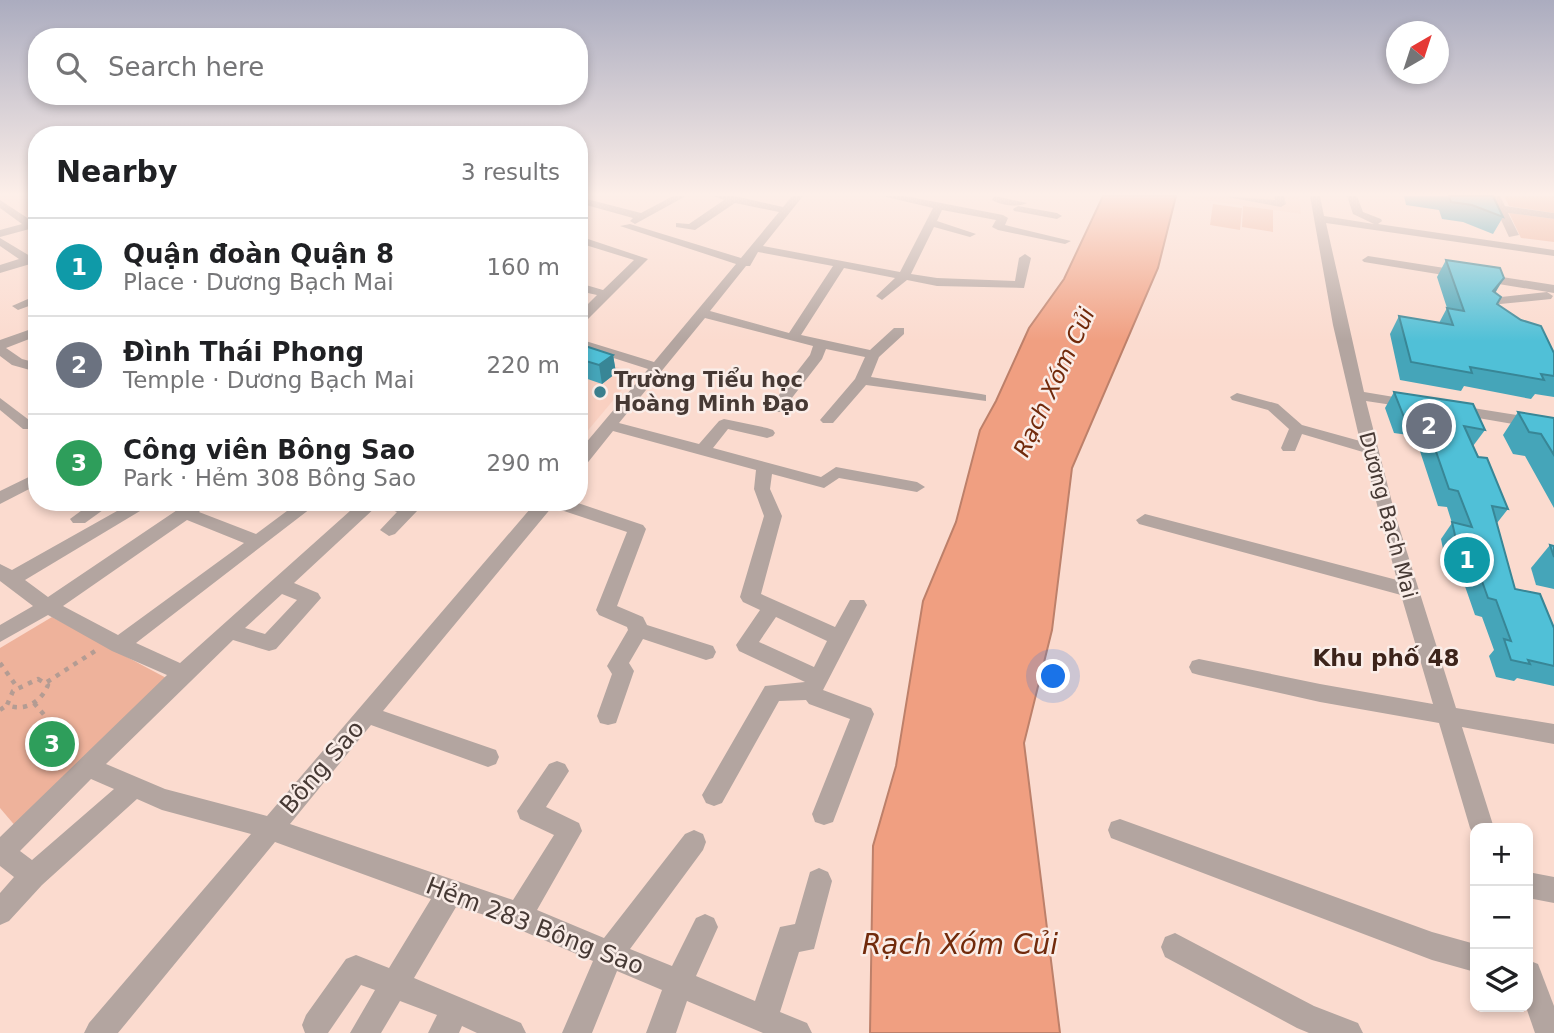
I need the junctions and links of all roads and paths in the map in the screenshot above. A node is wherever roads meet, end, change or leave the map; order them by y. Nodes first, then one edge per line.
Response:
1 (6, 244) edge
2 (595, 244) edge
3 (687, 244) edge
4 (762, 244) edge
5 (919, 244) edge
6 (1324, 244) edge
7 (1493, 244) edge
8 (1529, 244) edge
9 (1554, 248) edge
10 (758, 249) junction
11 (1554, 253) edge
12 (28, 256) edge
13 (1025, 258) dead end
14 (1368, 260) dead end
15 (28, 261) edge
16 (746, 262) junction
17 (840, 265) junction
18 (0, 269) edge
19 (903, 276) junction
20 (588, 289) edge
21 (1554, 289) edge
22 (606, 294) junction
23 (882, 296) dead end
24 (1554, 297) edge
25 (28, 302) edge
26 (18, 306) dead end
27 (1491, 308) edge
28 (588, 311) edge
29 (703, 313) junction
30 (899, 331) dead end
31 (28, 335) edge
32 (793, 337) junction
33 (821, 344) junction
34 (588, 346) edge
35 (0, 348) edge
36 (873, 355) junction
37 (28, 365) edge
38 (657, 367) junction
39 (862, 380) junction
40 (1357, 396) junction
41 (1237, 397) dead end
42 (981, 398) dead end
43 (0, 402) edge
44 (776, 409) dead end
45 (828, 420) dead end
46 (28, 425) edge
47 (610, 425) junction
48 (1554, 426) edge
49 (1297, 428) junction
50 (767, 433) dead end
51 (1289, 448) dead end
52 (1370, 449) junction
53 (703, 450) junction
54 (588, 451) edge
55 (765, 467) junction
56 (28, 483) edge
57 (917, 487) dead end
58 (0, 498) edge
59 (92, 511) edge
60 (127, 511) edge
61 (189, 511) edge
62 (199, 511) edge
63 (298, 511) edge
64 (361, 511) edge
65 (407, 511) edge
66 (538, 511) edge
67 (583, 511) edge
68 (79, 519) dead end
69 (1145, 520) dead end
70 (389, 530) dead end
71 (256, 541) junction
72 (5, 576) edge
73 (280, 584) junction
74 (1406, 589) junction
75 (857, 605) dead end
76 (47, 607) junction
77 (772, 607) junction
78 (638, 630) junction
79 (230, 631) junction
80 (0, 634) edge
81 (839, 638) junction
82 (114, 643) junction
83 (706, 652) dead end
84 (0, 663) edge
85 (1199, 667) dead end
86 (183, 673) junction
87 (47, 682) junction
88 (815, 685) junction
89 (18, 687) junction
90 (34, 703) junction
91 (7, 705) junction
92 (0, 710) edge
93 (1448, 713) junction
94 (368, 715) junction
95 (608, 716) dead end
96 (1554, 734) edge
97 (488, 757) dead end
98 (88, 767) junction
99 (557, 771) dead end
100 (133, 788) junction
101 (715, 795) dead end
102 (824, 814) dead end
103 (1481, 823) edge
104 (269, 828) junction
105 (1120, 830) dead end
106 (694, 842) dead end
107 (1, 852) edge
108 (33, 876) junction
109 (819, 881) dead end
110 (1533, 886) edge
111 (1554, 890) edge
112 (450, 893) junction
113 (0, 912) edge
114 (519, 915) junction
115 (705, 927) dead end
116 (1175, 947) dead end
117 (610, 953) junction
118 (1470, 957) edge
119 (679, 982) junction
120 (394, 985) junction
121 (1533, 987) edge
122 (764, 1018) junction
123 (449, 1021) edge
124 (316, 1025) dead end
125 (99, 1033) edge
126 (365, 1033) edge
127 (511, 1033) edge
128 (577, 1033) edge
129 (661, 1033) edge
130 (797, 1033) edge
131 (1348, 1033) edge
132 (1550, 1033) edge

1 - 12 street
2 - 22 street
3 - 16 street
4 - 10 street
5 - 19 street
6 - 40 street, Dương Bạch Mai
7 - 11 street
8 - 9 street
10 - 16 street
10 - 17 street
13 - 19 street
14 - 21 street
15 - 18 street
16 - 29 street
17 - 19 street
17 - 32 street
19 - 23 street
20 - 22 street
22 - 28 street
24 - 27 street
25 - 26 street
29 - 32 street
29 - 38 street
30 - 36 street
31 - 35 street
32 - 33 street
33 - 36 street
33 - 44 street
34 - 38 street
35 - 37 street
36 - 39 street
38 - 47 street
39 - 42 street
39 - 45 street
40 - 48 street
40 - 52 street, Dương Bạch Mai
41 - 49 street
43 - 46 street
47 - 53 street
47 - 54 street
49 - 51 street
49 - 52 street
50 - 53 street
52 - 74 street, Dương Bạch Mai
53 - 55 street
55 - 57 street
55 - 77 street
56 - 58 street
59 - 68 street
60 - 72 street
61 - 76 street
62 - 71 street
63 - 71 street
64 - 73 street
65 - 70 street
66 - 94 street, Bông Sao
67 - 78 street
69 - 74 street
71 - 82 street
72 - 76 street
73 - 79 street
73 - 79 street
74 - 93 street, Dương Bạch Mai
75 - 81 street
76 - 80 street
76 - 82 street
77 - 81 street
77 - 88 street
78 - 83 street
78 - 95 street
79 - 86 street
81 - 88 street
82 - 86 street
82 - 87 path
84 - 89 path
85 - 93 street
86 - 98 street
87 - 89 path
87 - 90 path
88 - 101 street
88 - 102 street
89 - 91 path
90 - 91 path
90 - 98 path
91 - 92 path
93 - 96 street
93 - 103 street, Dương Bạch Mai
94 - 97 street
94 - 104 street, Bông Sao
98 - 100 street, Hẻm 283 Bông Sao
98 - 107 street
99 - 114 street
100 - 104 street, Hẻm 283 Bông Sao
100 - 108 street
104 - 112 street, Hẻm 283 Bông Sao
104 - 125 street, Bông Sao
105 - 118 street
106 - 117 street
107 - 108 street
108 - 113 street
109 - 122 street
110 - 111 street
112 - 114 street, Hẻm 283 Bông Sao
112 - 120 street
114 - 117 street, Hẻm 283 Bông Sao
115 - 119 street
116 - 131 street
117 - 119 street, Hẻm 283 Bông Sao
117 - 128 street
119 - 122 street, Hẻm 283 Bông Sao
119 - 129 street
120 - 123 street
120 - 124 street
120 - 126 street
121 - 132 street
122 - 130 street, Hẻm 283 Bông Sao
123 - 127 street

